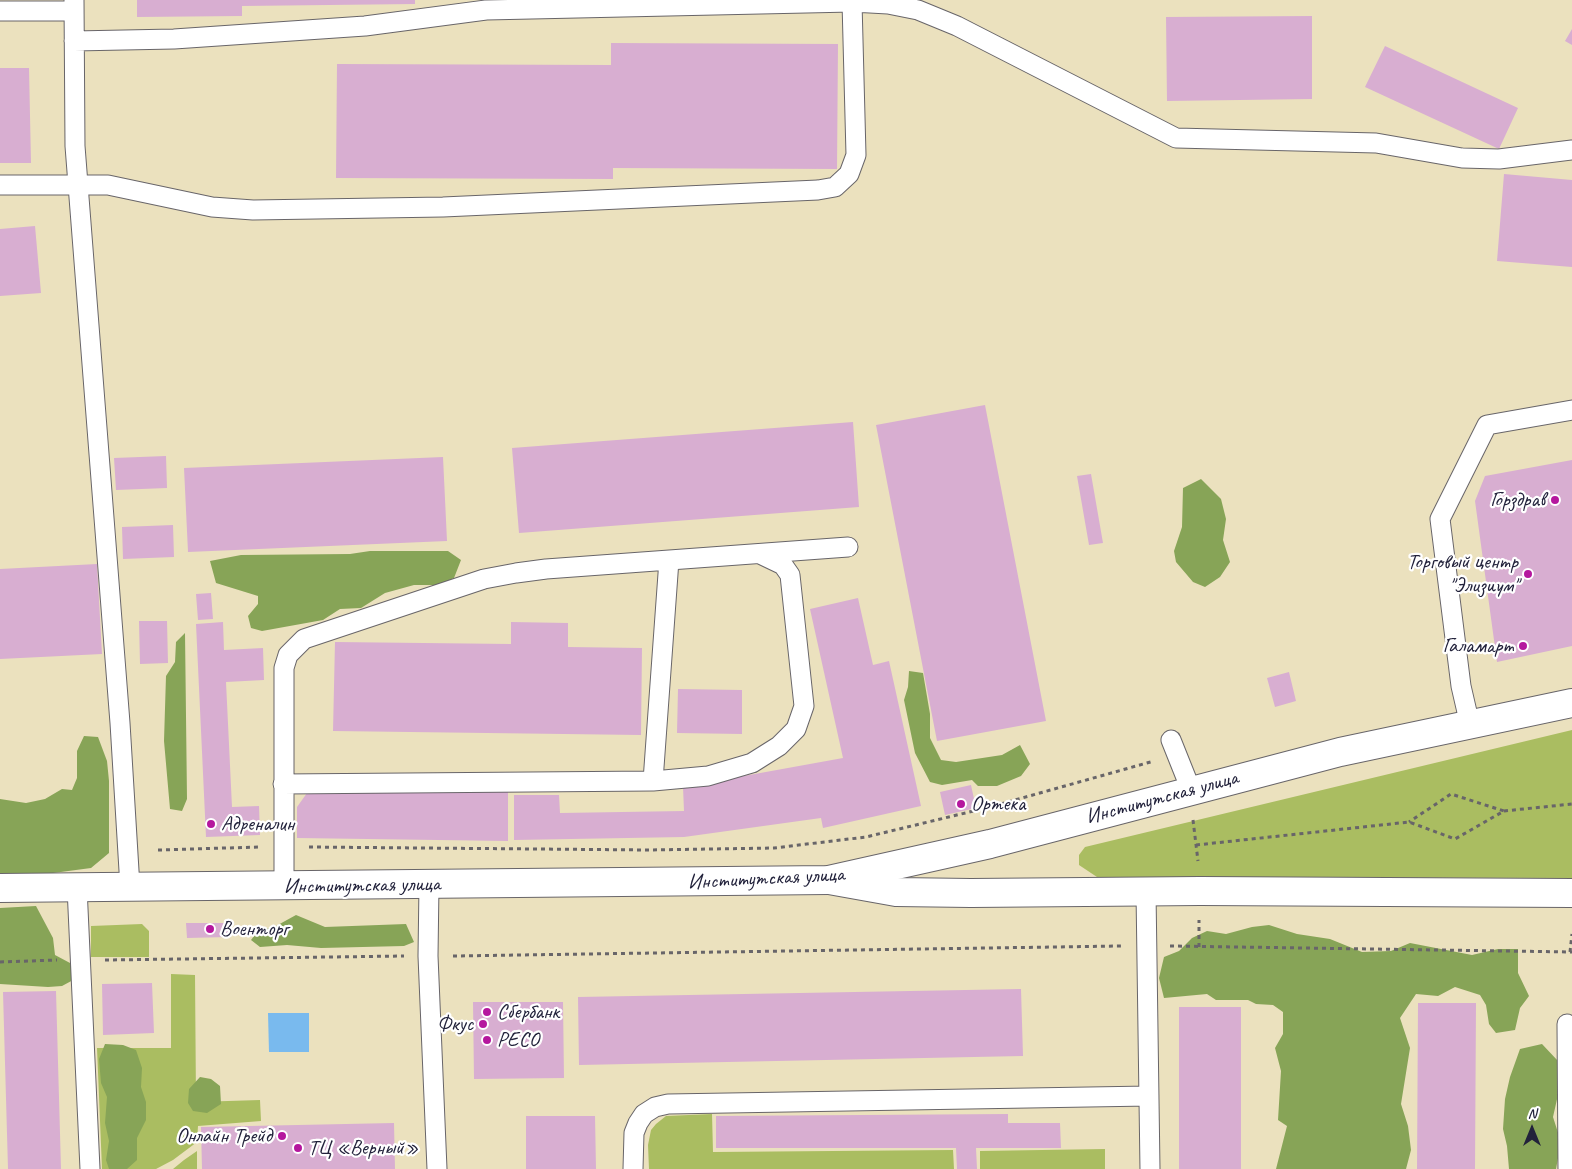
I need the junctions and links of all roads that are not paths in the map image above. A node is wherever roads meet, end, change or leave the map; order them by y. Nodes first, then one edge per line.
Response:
1 (852, 1) edge
2 (74, 6) edge
3 (0, 11) edge
4 (74, 41) junction
5 (1572, 150) edge
6 (78, 183) junction
7 (0, 185) edge
8 (1572, 410) edge
9 (848, 547) dead end
10 (756, 553) junction
11 (669, 560) junction
12 (1572, 703) edge
13 (1470, 725) junction
14 (1174, 747) road end
15 (653, 781) junction
16 (283, 784) junction
17 (1190, 790) junction
18 (829, 880) junction
19 (429, 886) junction
20 (130, 887) junction
21 (284, 887) junction
22 (0, 888) edge
23 (77, 888) junction
24 (1146, 892) junction
25 (1572, 893) edge
26 (1567, 1024) dead end
27 (1149, 1096) junction
28 (90, 1169) edge
29 (437, 1169) edge
30 (633, 1169) edge
31 (1150, 1169) edge
32 (1568, 1169) edge

1 - 4 lane
1 - 5 lane
1 - 6 lane
2 - 3 lane
2 - 4 lane
4 - 6 lane
6 - 7 lane
6 - 20 lane
8 - 13 lane
9 - 10 lane
10 - 11 lane
10 - 15 lane
11 - 15 lane
11 - 16 lane
12 - 13 street, Институтская улица
13 - 17 street, Институтская улица
14 - 17 lane
15 - 16 lane
16 - 21 lane
17 - 18 street, Институтская улица
18 - 19 street, Институтская улица
18 - 24 street
19 - 21 street, Институтская улица
19 - 29 lane
20 - 21 street, Институтская улица
20 - 23 street, Институтская улица
22 - 23 street, Институтская улица
23 - 28 lane
24 - 25 street
24 - 27 lane
26 - 32 lane
27 - 30 lane
27 - 31 lane

